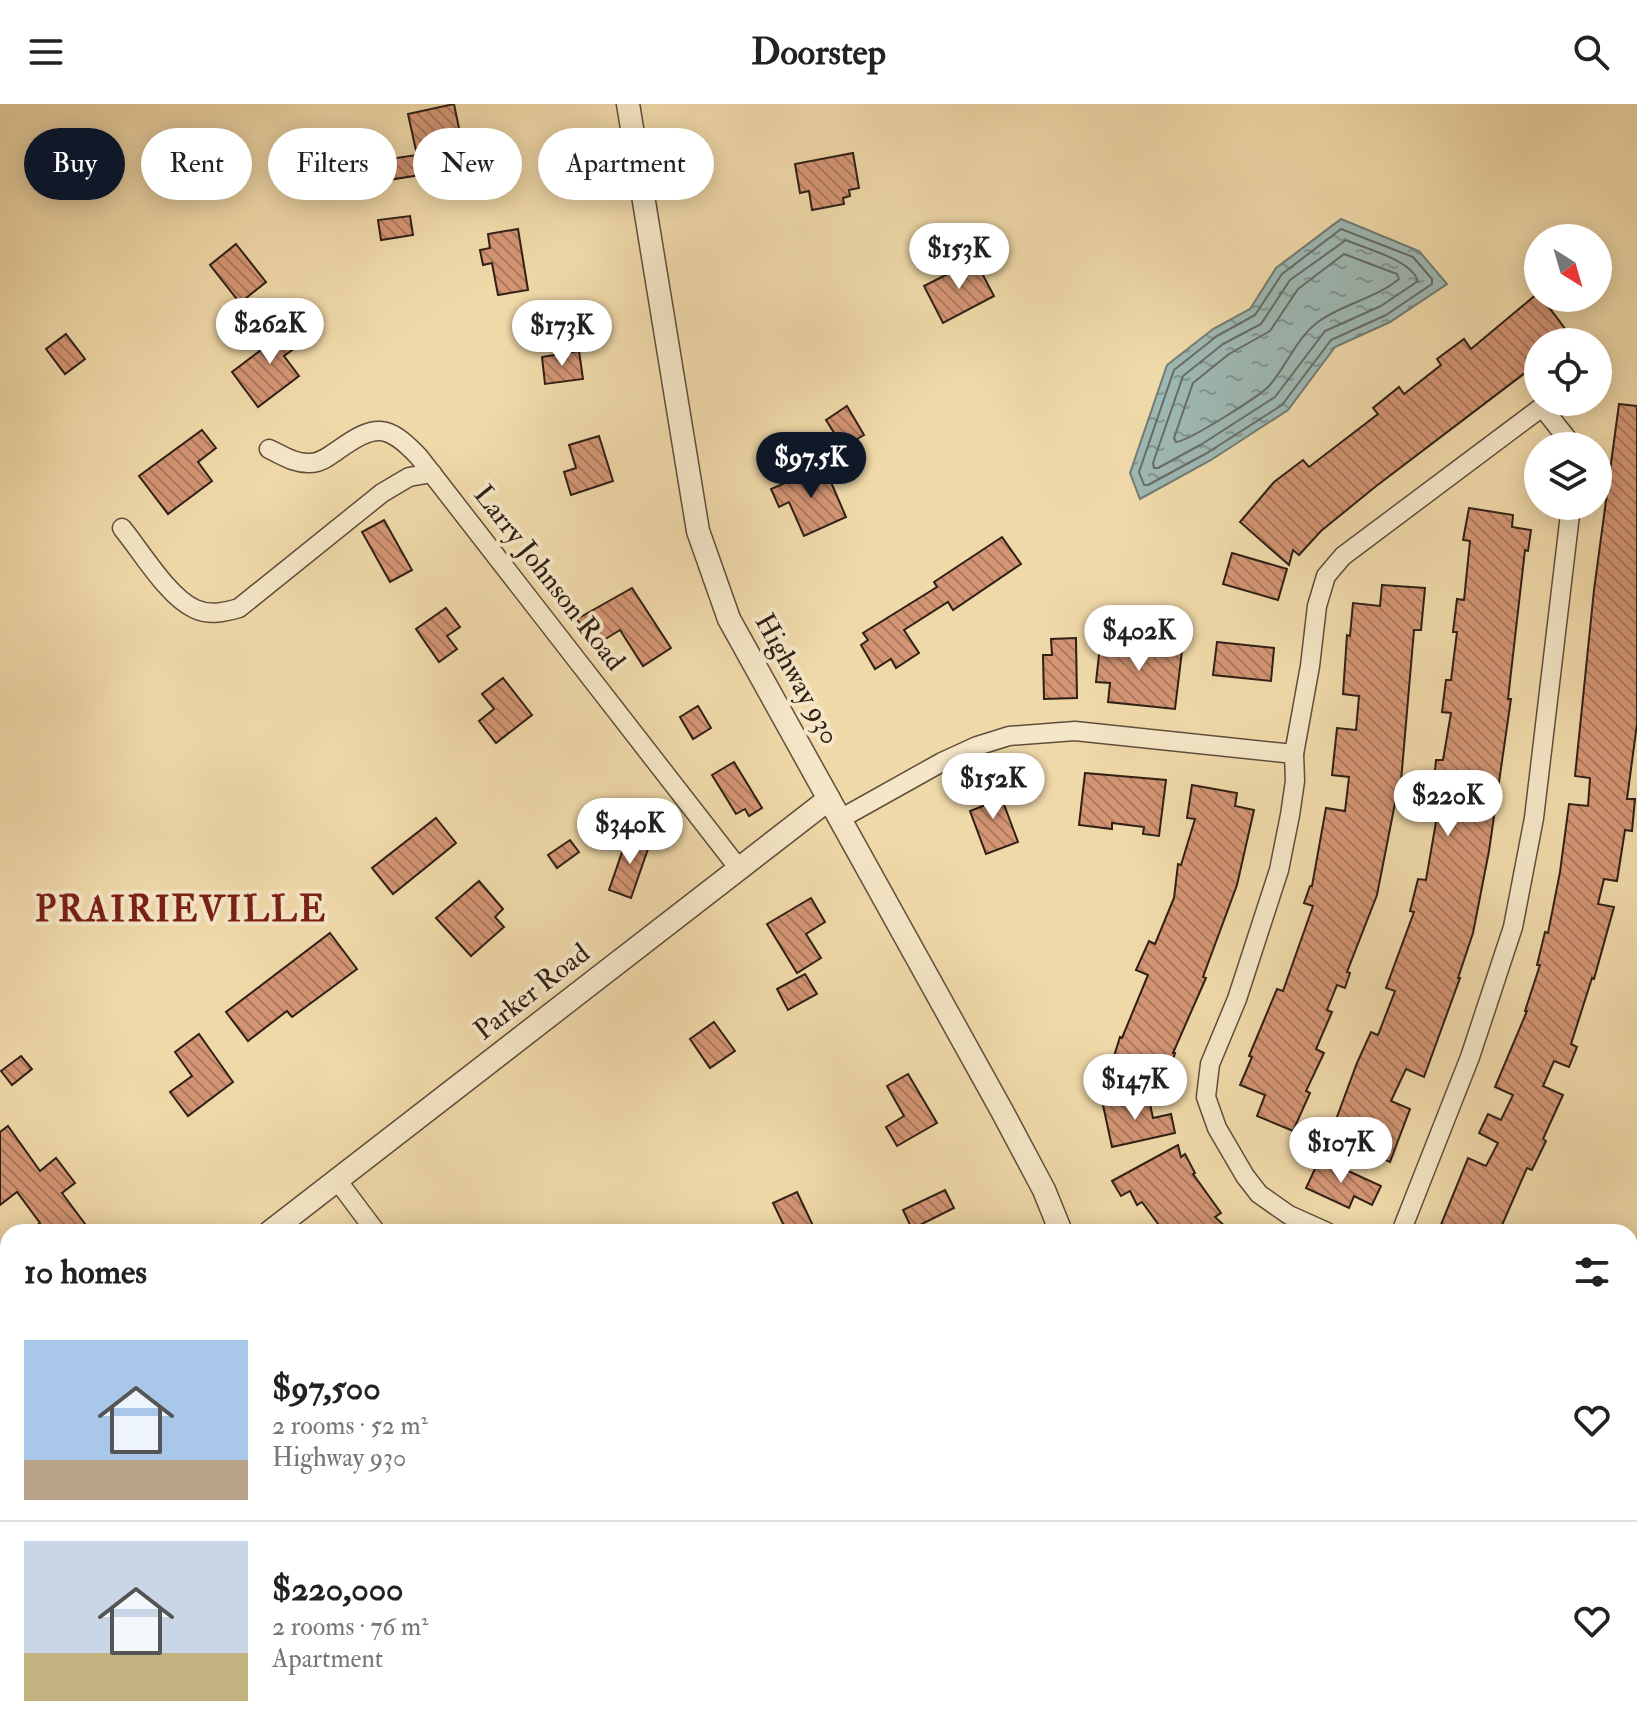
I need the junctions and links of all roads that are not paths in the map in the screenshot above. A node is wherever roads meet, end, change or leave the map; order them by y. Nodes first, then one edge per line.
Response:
1 (628, 104) edge
2 (1562, 432) edge
3 (269, 449) dead end
4 (432, 473) junction
5 (1569, 520) edge
6 (122, 528) dead end
7 (1294, 754) junction
8 (835, 809) junction
9 (740, 870) junction
10 (337, 1180) junction
11 (280, 1224) edge
12 (370, 1224) edge
13 (1058, 1224) edge
14 (1309, 1224) edge
15 (1404, 1224) edge

1 - 8 street, Highway 930
2 - 7 street
3 - 4 street, Larry Johnson Road
4 - 6 street
4 - 9 street, Larry Johnson Road
5 - 15 street
7 - 8 street
7 - 14 street
8 - 9 street, Parker Road
8 - 13 street, Highway 930
9 - 10 street, Parker Road
10 - 11 street, Parker Road
10 - 12 street

